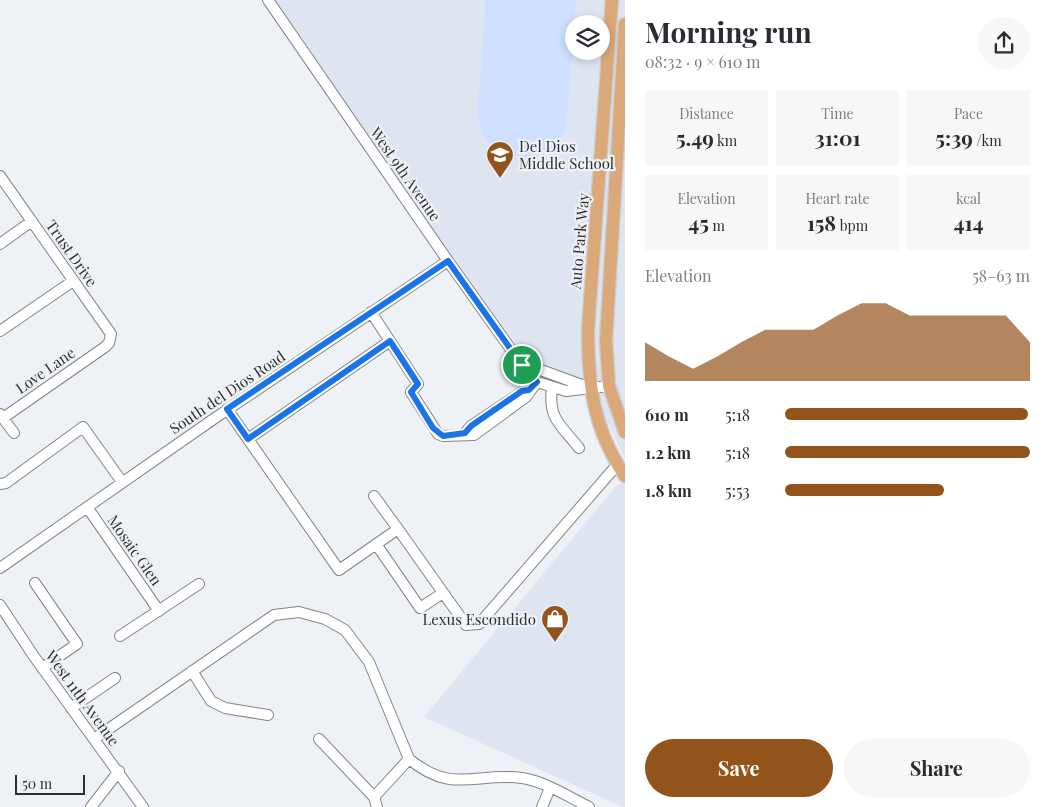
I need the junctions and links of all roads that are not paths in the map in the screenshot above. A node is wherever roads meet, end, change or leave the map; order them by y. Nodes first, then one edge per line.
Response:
1 (268, 0) edge
2 (612, 0) edge
3 (625, 24) edge
4 (0, 176) edge
5 (32, 222) junction
6 (0, 244) edge
7 (448, 261) junction
8 (73, 281) junction
9 (371, 312) junction
10 (0, 331) edge
11 (390, 341) junction
12 (105, 347) joint
13 (522, 365) junction
14 (537, 382) junction
15 (609, 386) junction
16 (552, 387) junction
17 (591, 388) junction
18 (227, 409) junction
19 (1, 416) edge
20 (625, 432) edge
21 (14, 433) dead end
22 (248, 439) junction
23 (579, 448) dead end
24 (617, 464) junction
25 (625, 476) edge
26 (122, 482) junction
27 (0, 484) edge
28 (374, 496) dead end
29 (87, 507) junction
30 (398, 529) junction
31 (376, 544) junction
32 (0, 568) edge
33 (34, 583) dead end
34 (199, 584) dead end
35 (443, 592) junction
36 (0, 605) edge
37 (159, 611) junction
38 (120, 636) dead end
39 (42, 668) junction
40 (192, 671) junction
41 (115, 678) dead end
42 (71, 708) junction
43 (268, 715) dead end
44 (94, 739) junction
45 (319, 739) dead end
46 (409, 759) junction
47 (119, 771) junction
48 (550, 788) junction
49 (375, 802) edge
50 (91, 807) edge
51 (143, 807) edge
52 (542, 807) edge
53 (589, 807) edge

1 - 7 street, West 9th Avenue
2 - 17 main road, Auto Park Way
3 - 15 main road, Auto Park Way
4 - 5 street, Trust Drive
5 - 6 street
5 - 8 street, Trust Drive
7 - 9 street, South del Dios Road
7 - 13 street, West 9th Avenue
8 - 10 street
8 - 12 street, Trust Drive
9 - 11 street
9 - 18 street, South del Dios Road
11 - 14 street
11 - 22 street
12 - 19 street, Love Lane
13 - 14 street, West 9th Avenue
13 - 17 street
14 - 16 street
15 - 17 street
15 - 20 main road, Auto Park Way
16 - 17 street
16 - 23 street
17 - 24 main road, Auto Park Way
18 - 22 street
18 - 26 street, South del Dios Road
19 - 21 street
22 - 31 street
24 - 25 main road, Auto Park Way
24 - 35 street
26 - 27 street
26 - 29 street, South del Dios Road
28 - 30 street
29 - 32 street, South del Dios Road
29 - 37 street, Mosaic Glen
30 - 31 street
30 - 35 street
31 - 35 street
33 - 39 street
34 - 37 street
36 - 39 street, West 11th Avenue
37 - 38 street
39 - 42 street, West 11th Avenue
40 - 43 street
40 - 44 street
40 - 46 street
41 - 42 street
42 - 44 street, West 11th Avenue
44 - 47 street, West 11th Avenue
45 - 49 street
46 - 48 street
46 - 49 street
47 - 50 street
47 - 51 street, West 11th Avenue
48 - 52 street
48 - 53 street

